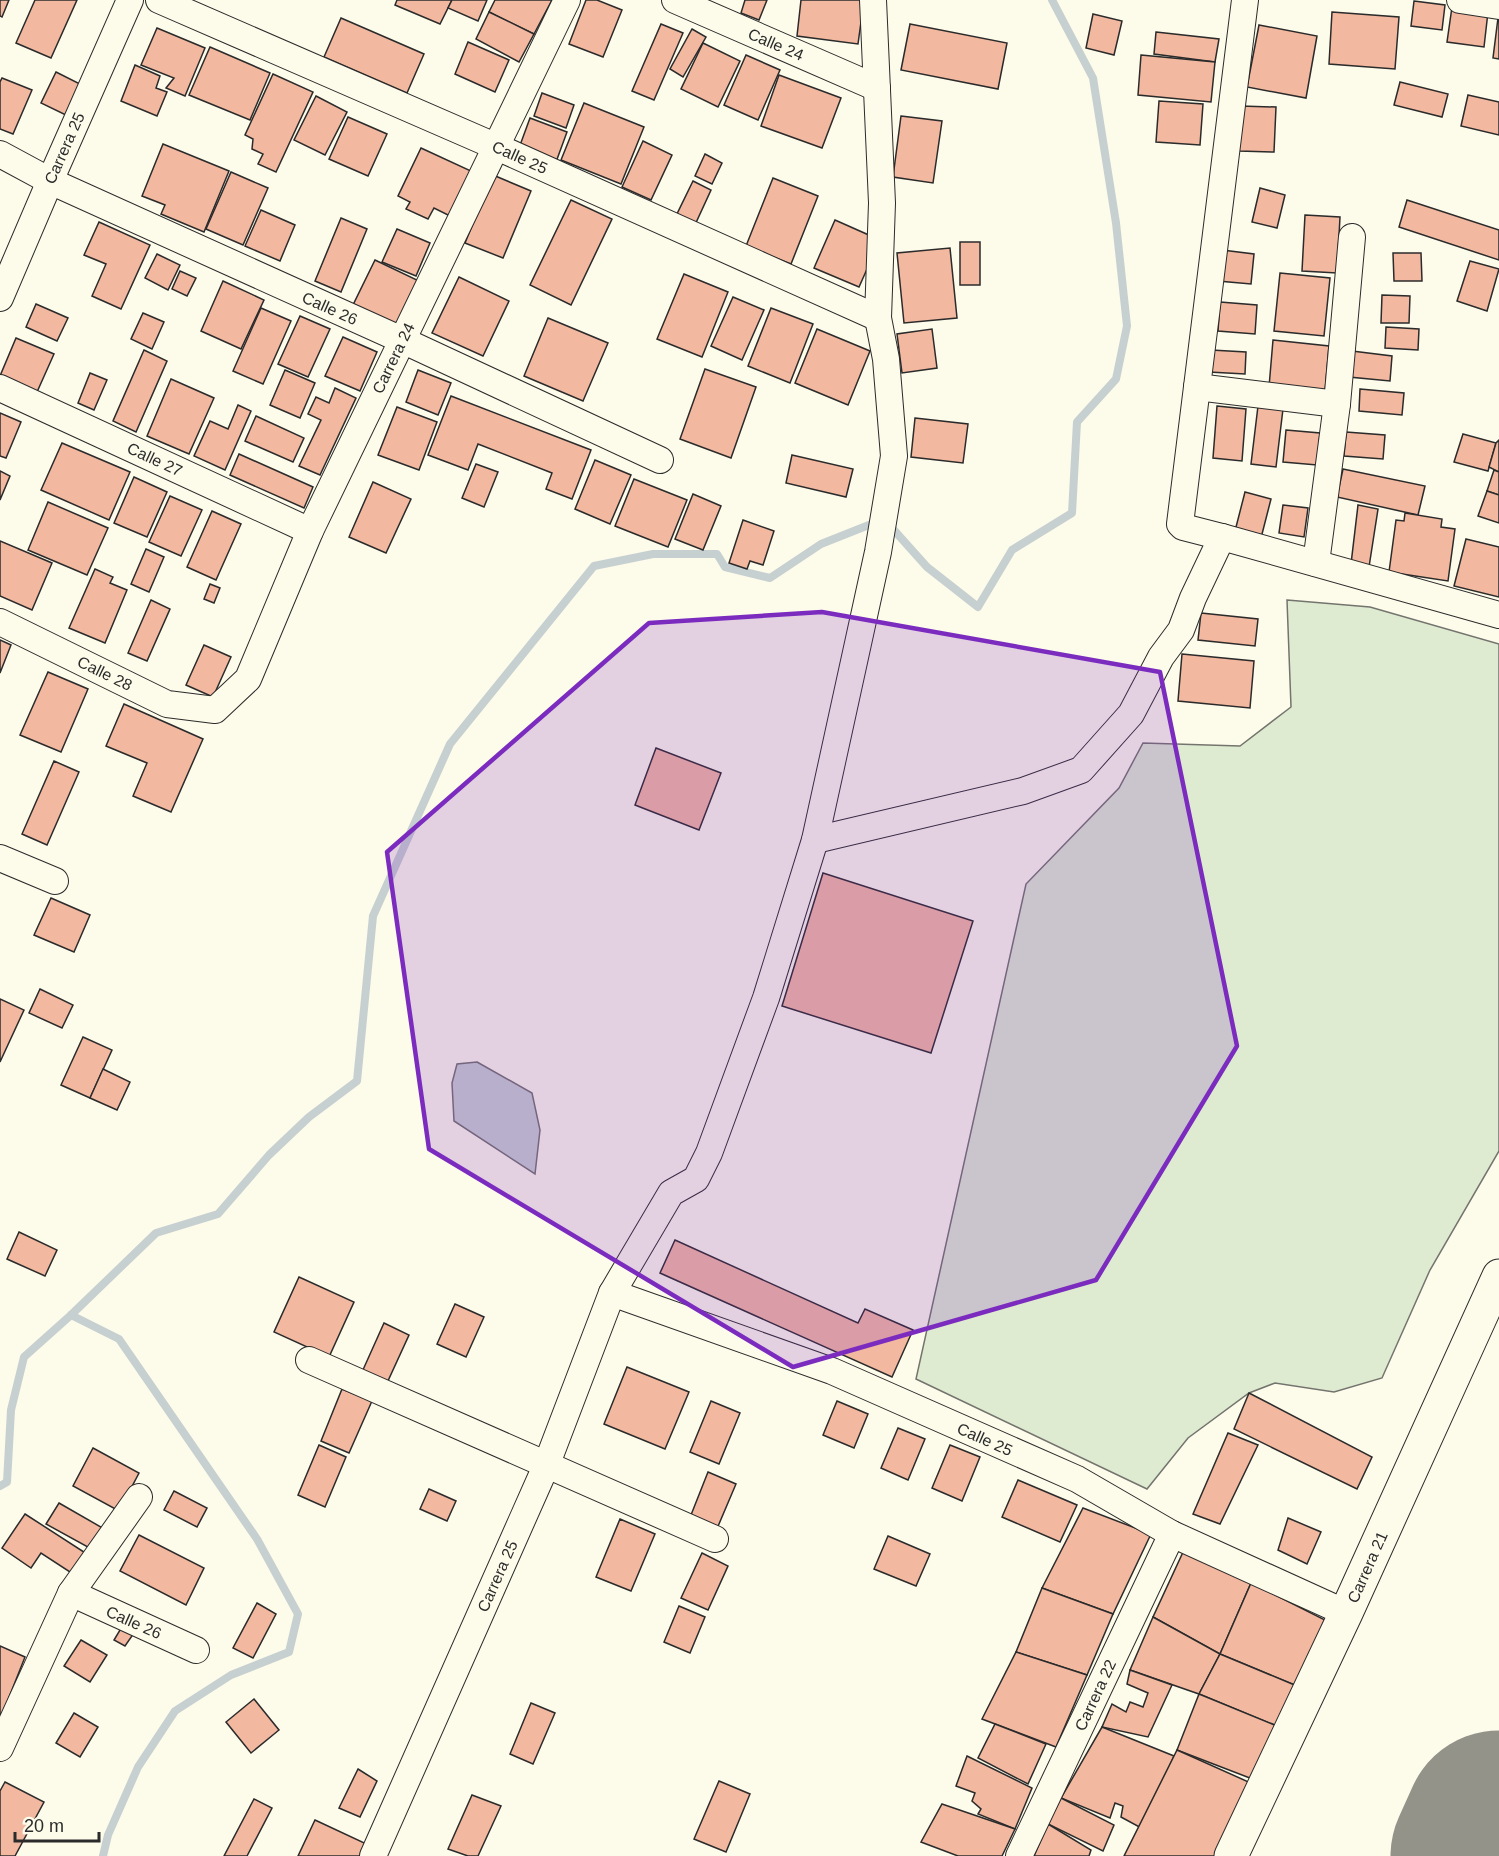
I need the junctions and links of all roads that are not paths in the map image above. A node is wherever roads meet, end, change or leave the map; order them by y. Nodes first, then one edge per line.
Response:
1 (130, 0) edge
2 (159, 0) edge
3 (567, 0) edge
4 (675, 0) edge
5 (873, 0) edge
6 (1245, 0) edge
7 (1460, 0) edge
8 (1499, 6) edge
9 (877, 88) junction
10 (497, 147) junction
11 (0, 154) edge
12 (50, 181) junction
13 (1352, 237) dead end
14 (0, 297) edge
15 (878, 318) junction
16 (402, 340) junction
17 (1197, 387) junction
18 (0, 388) edge
19 (1337, 404) junction
20 (660, 460) dead end
21 (310, 531) junction
22 (1222, 537) junction
23 (1316, 563) junction
24 (1499, 615) edge
25 (0, 622) edge
26 (215, 710) joint
27 (815, 840) junction
28 (0, 858) edge
29 (55, 881) dead end
30 (1499, 1276) edge
31 (612, 1293) junction
32 (309, 1360) dead end
33 (546, 1466) junction
34 (139, 1497) dead end
35 (1172, 1534) junction
36 (716, 1539) dead end
37 (71, 1593) junction
38 (1346, 1613) junction
39 (196, 1650) dead end
40 (0, 1748) edge
41 (373, 1856) edge
42 (1019, 1856) edge
43 (1231, 1856) edge

1 - 12 street, Carrera 25
2 - 10 street, Calle 25
3 - 10 street, Carrera 24
4 - 9 street, Calle 24
5 - 9 street, Carrera 25
6 - 17 street
7 - 8 street
9 - 15 street, Carrera 25
10 - 15 street, Calle 25
10 - 16 street, Carrera 24
11 - 12 street, Calle 26
12 - 14 street, Carrera 25
12 - 16 street, Calle 26
13 - 19 street
15 - 27 street, Carrera 25
16 - 20 street, Calle 26
16 - 21 street, Carrera 24
17 - 19 street
17 - 22 street
18 - 21 street, Calle 27
19 - 23 street
21 - 26 street, Carrera 24
22 - 23 street
22 - 27 street
23 - 24 street
25 - 26 street, Calle 28
27 - 31 street, Carrera 25
28 - 29 street
30 - 38 street, Carrera 21
31 - 33 street, Carrera 25
31 - 35 street, Calle 25
32 - 33 street
33 - 36 street
33 - 41 street, Carrera 25
34 - 37 street
35 - 38 street, Calle 25
35 - 42 street, Carrera 22
37 - 39 street, Calle 26
37 - 40 street
38 - 43 street, Carrera 21

